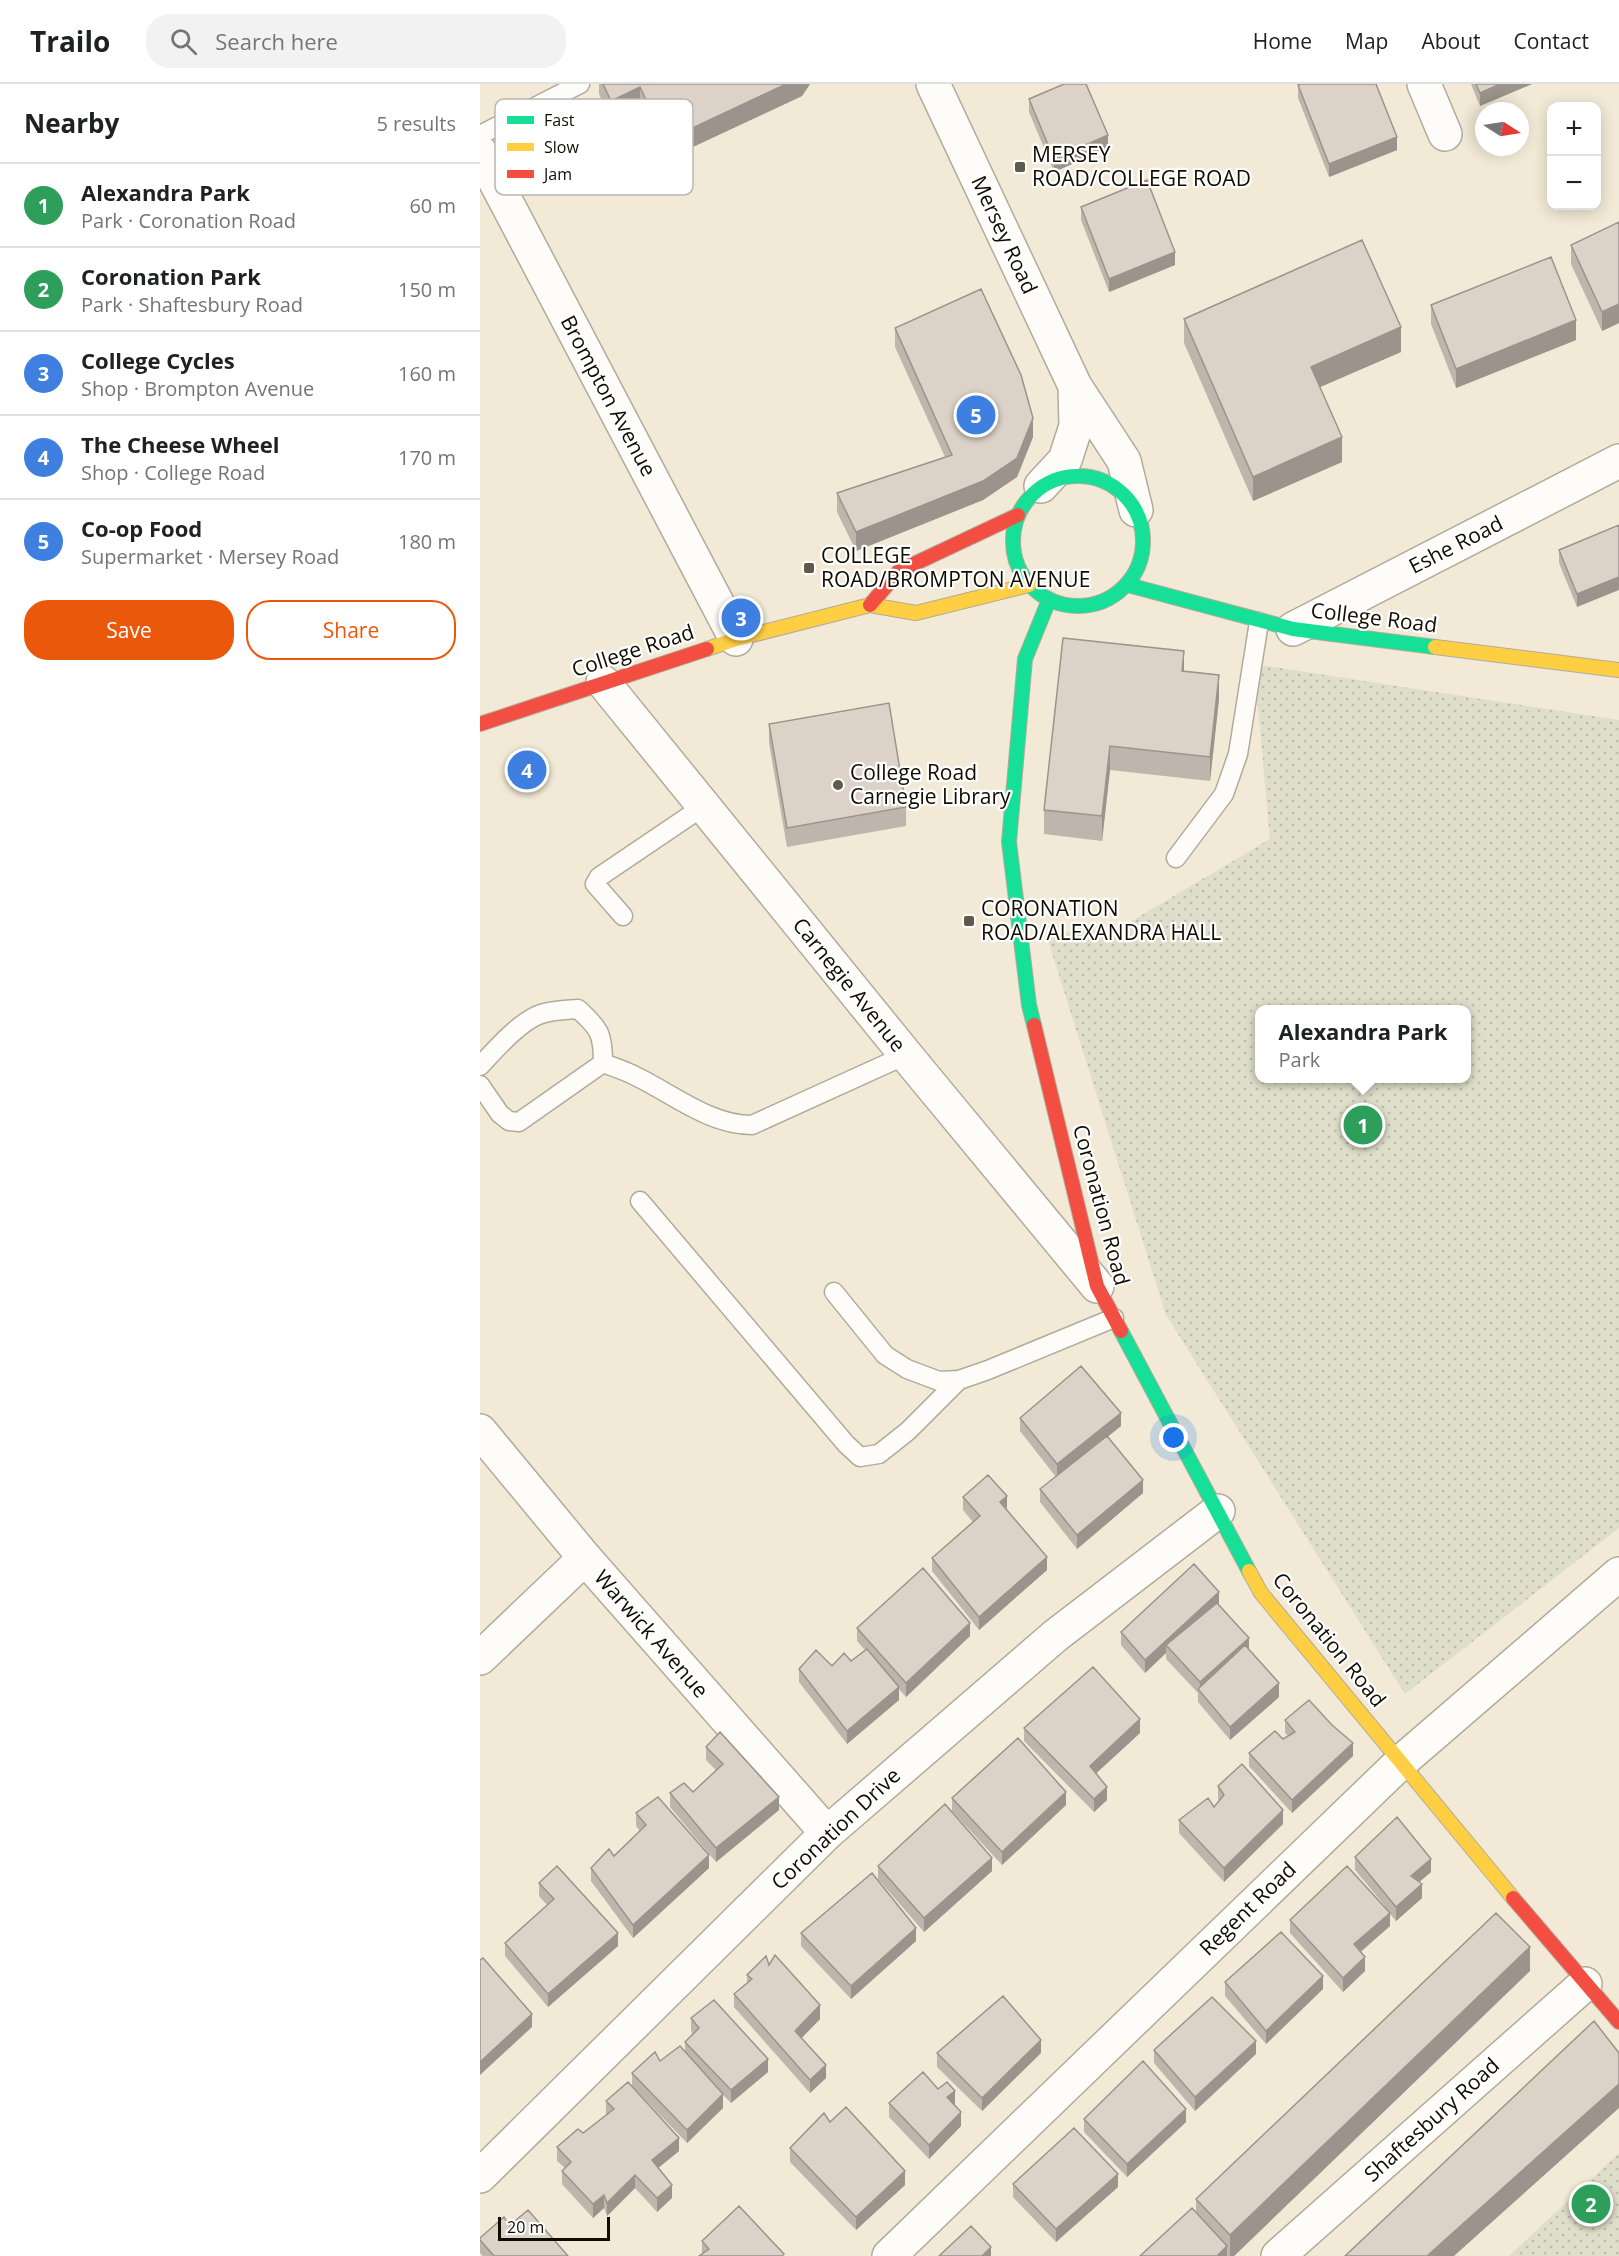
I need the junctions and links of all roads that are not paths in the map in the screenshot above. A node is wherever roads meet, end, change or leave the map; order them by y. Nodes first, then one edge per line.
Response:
1 (580, 84) edge
2 (933, 84) edge
3 (1424, 84) edge
4 (551, 99) edge
5 (495, 127) edge
6 (1445, 134) dead end
7 (480, 135) edge
8 (480, 152) edge
9 (495, 181) edge
10 (503, 195) edge
11 (1075, 386) junction
12 (1619, 461) edge
13 (1041, 486) junction
14 (1136, 510) junction
15 (1018, 515) junction
16 (1029, 585) junction
17 (1128, 585) junction
18 (1049, 600) junction
19 (870, 605) junction
20 (1259, 622) junction
21 (1293, 629) junction
22 (736, 639) junction
23 (1619, 670) edge
24 (603, 682) junction
25 (480, 724) edge
26 (704, 806) junction
27 (1176, 858) dead end
28 (623, 916) dead end
29 (906, 1055) junction
30 (603, 1063) junction
31 (480, 1066) edge
32 (480, 1085) edge
33 (640, 1201) dead end
34 (1097, 1286) junction
35 (834, 1292) dead end
36 (1114, 1318) junction
37 (959, 1380) junction
38 (480, 1431) edge
39 (1218, 1511) junction
40 (585, 1558) junction
41 (1619, 1575) edge
42 (480, 1658) edge
43 (1401, 1762) junction
44 (827, 1833) junction
45 (1585, 1984) junction
46 (1619, 2022) edge
47 (480, 2176) edge
48 (889, 2256) edge
49 (1278, 2256) edge

1 - 4 lane
2 - 11 street, Mersey Road
3 - 6 street
5 - 7 lane
8 - 9 street, Brompton Avenue
10 - 22 street, Brompton Avenue
11 - 13 street, Mersey Road
11 - 14 street, Mersey Road
12 - 21 street, Eshe Road
13 - 14 street
13 - 15 street
14 - 17 street
15 - 16 street
15 - 19 street
16 - 18 street
16 - 19 street, College Road
17 - 18 street
17 - 20 street, College Road
18 - 34 street, Coronation Road
19 - 22 street, College Road
20 - 21 street, College Road
20 - 27 lane
21 - 23 street, College Road
22 - 24 street, College Road
24 - 25 street, College Road
24 - 26 street, Carnegie Avenue
26 - 28 lane
26 - 29 street, Carnegie Avenue
29 - 30 lane
29 - 34 street, Carnegie Avenue
30 - 31 lane
30 - 32 lane
33 - 37 lane
34 - 36 street, Coronation Road
35 - 37 lane
36 - 37 lane
36 - 39 street, Coronation Road
38 - 40 street, Warwick Avenue
39 - 43 street, Coronation Road
39 - 44 street, Coronation Drive
40 - 42 street
40 - 44 street, Warwick Avenue
41 - 43 street, Regent Road
43 - 45 street, Coronation Road
43 - 48 street, Regent Road
44 - 47 street, Coronation Drive
45 - 46 street, Coronation Road
45 - 49 street, Shaftesbury Road

